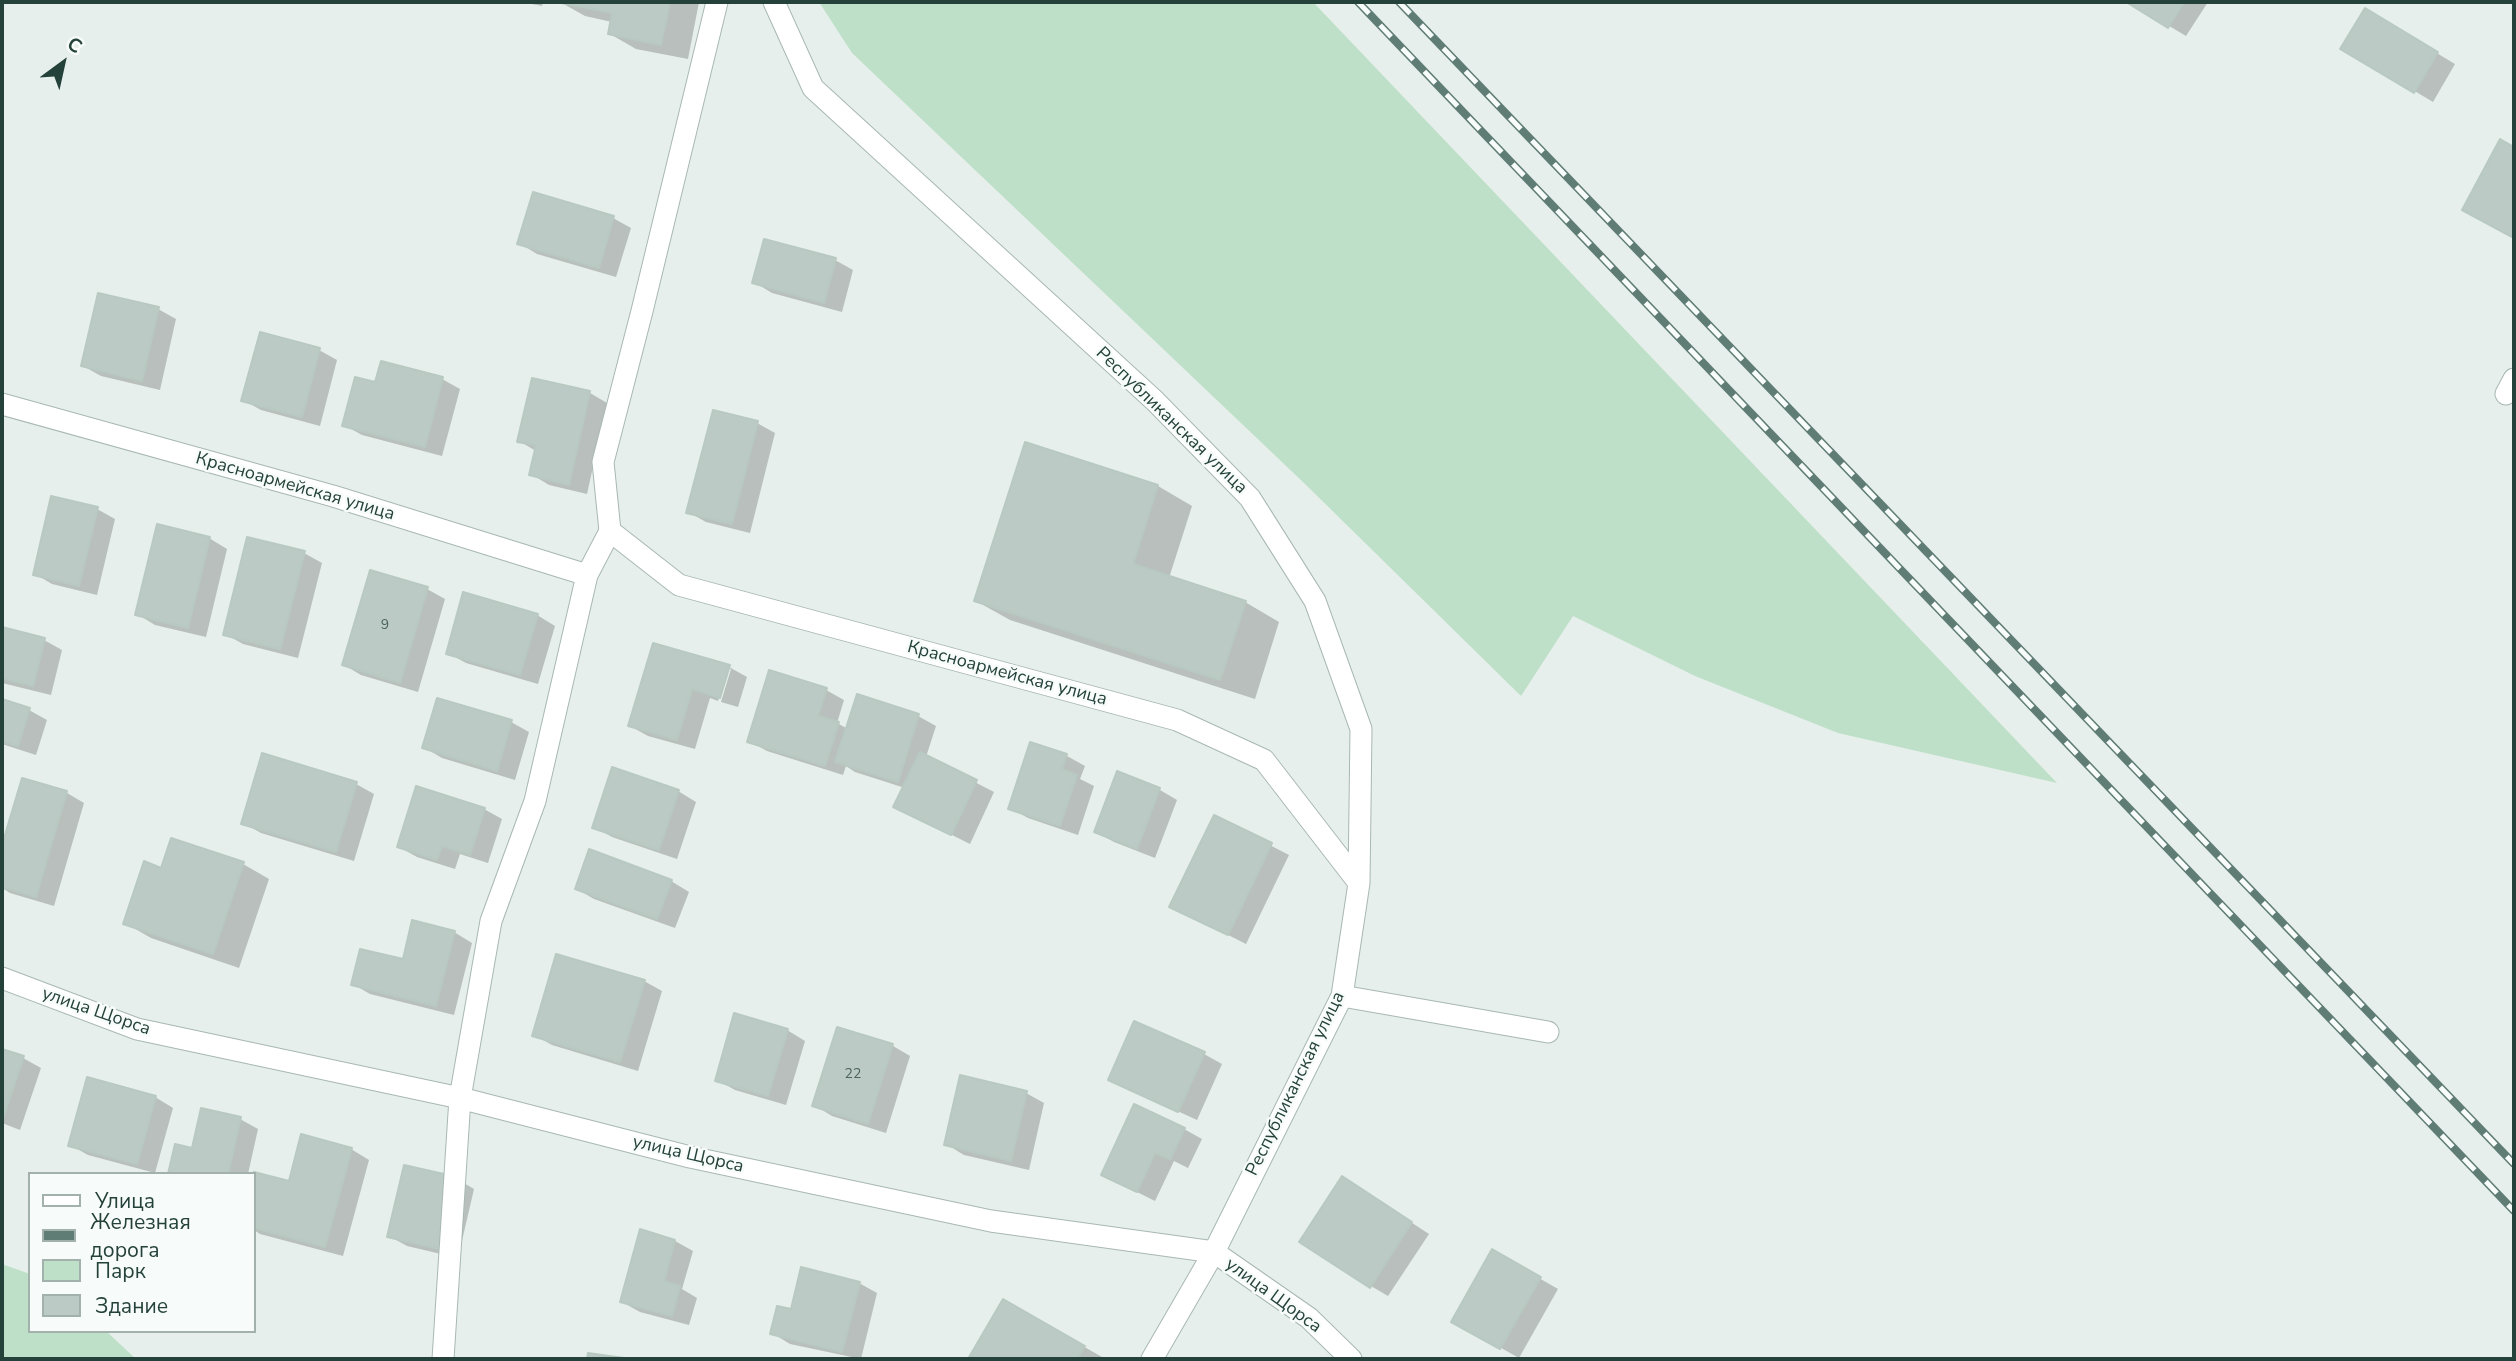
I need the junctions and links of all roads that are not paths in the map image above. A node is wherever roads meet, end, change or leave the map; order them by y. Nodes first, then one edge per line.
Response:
1 (717, 2) edge
2 (775, 2) edge
3 (2, 404) edge
4 (610, 531) junction
5 (587, 575) junction
6 (1359, 883) junction
7 (2, 978) edge
8 (1342, 996) junction
9 (1548, 1032) dead end
10 (460, 1098) junction
11 (1214, 1252) junction
12 (443, 1359) edge
13 (1152, 1359) edge
14 (1351, 1359) edge

1 - 4 street
2 - 6 street, Республиканская улица
3 - 5 street, Красноармейская улица
4 - 5 street
4 - 6 street, Красноармейская улица
5 - 10 street
6 - 8 street, Республиканская улица
7 - 10 street, улица Щорса
8 - 9 street
8 - 11 street, Республиканская улица
10 - 11 street, улица Щорса
10 - 12 street
11 - 13 street, Республиканская улица
11 - 14 street, улица Щорса

